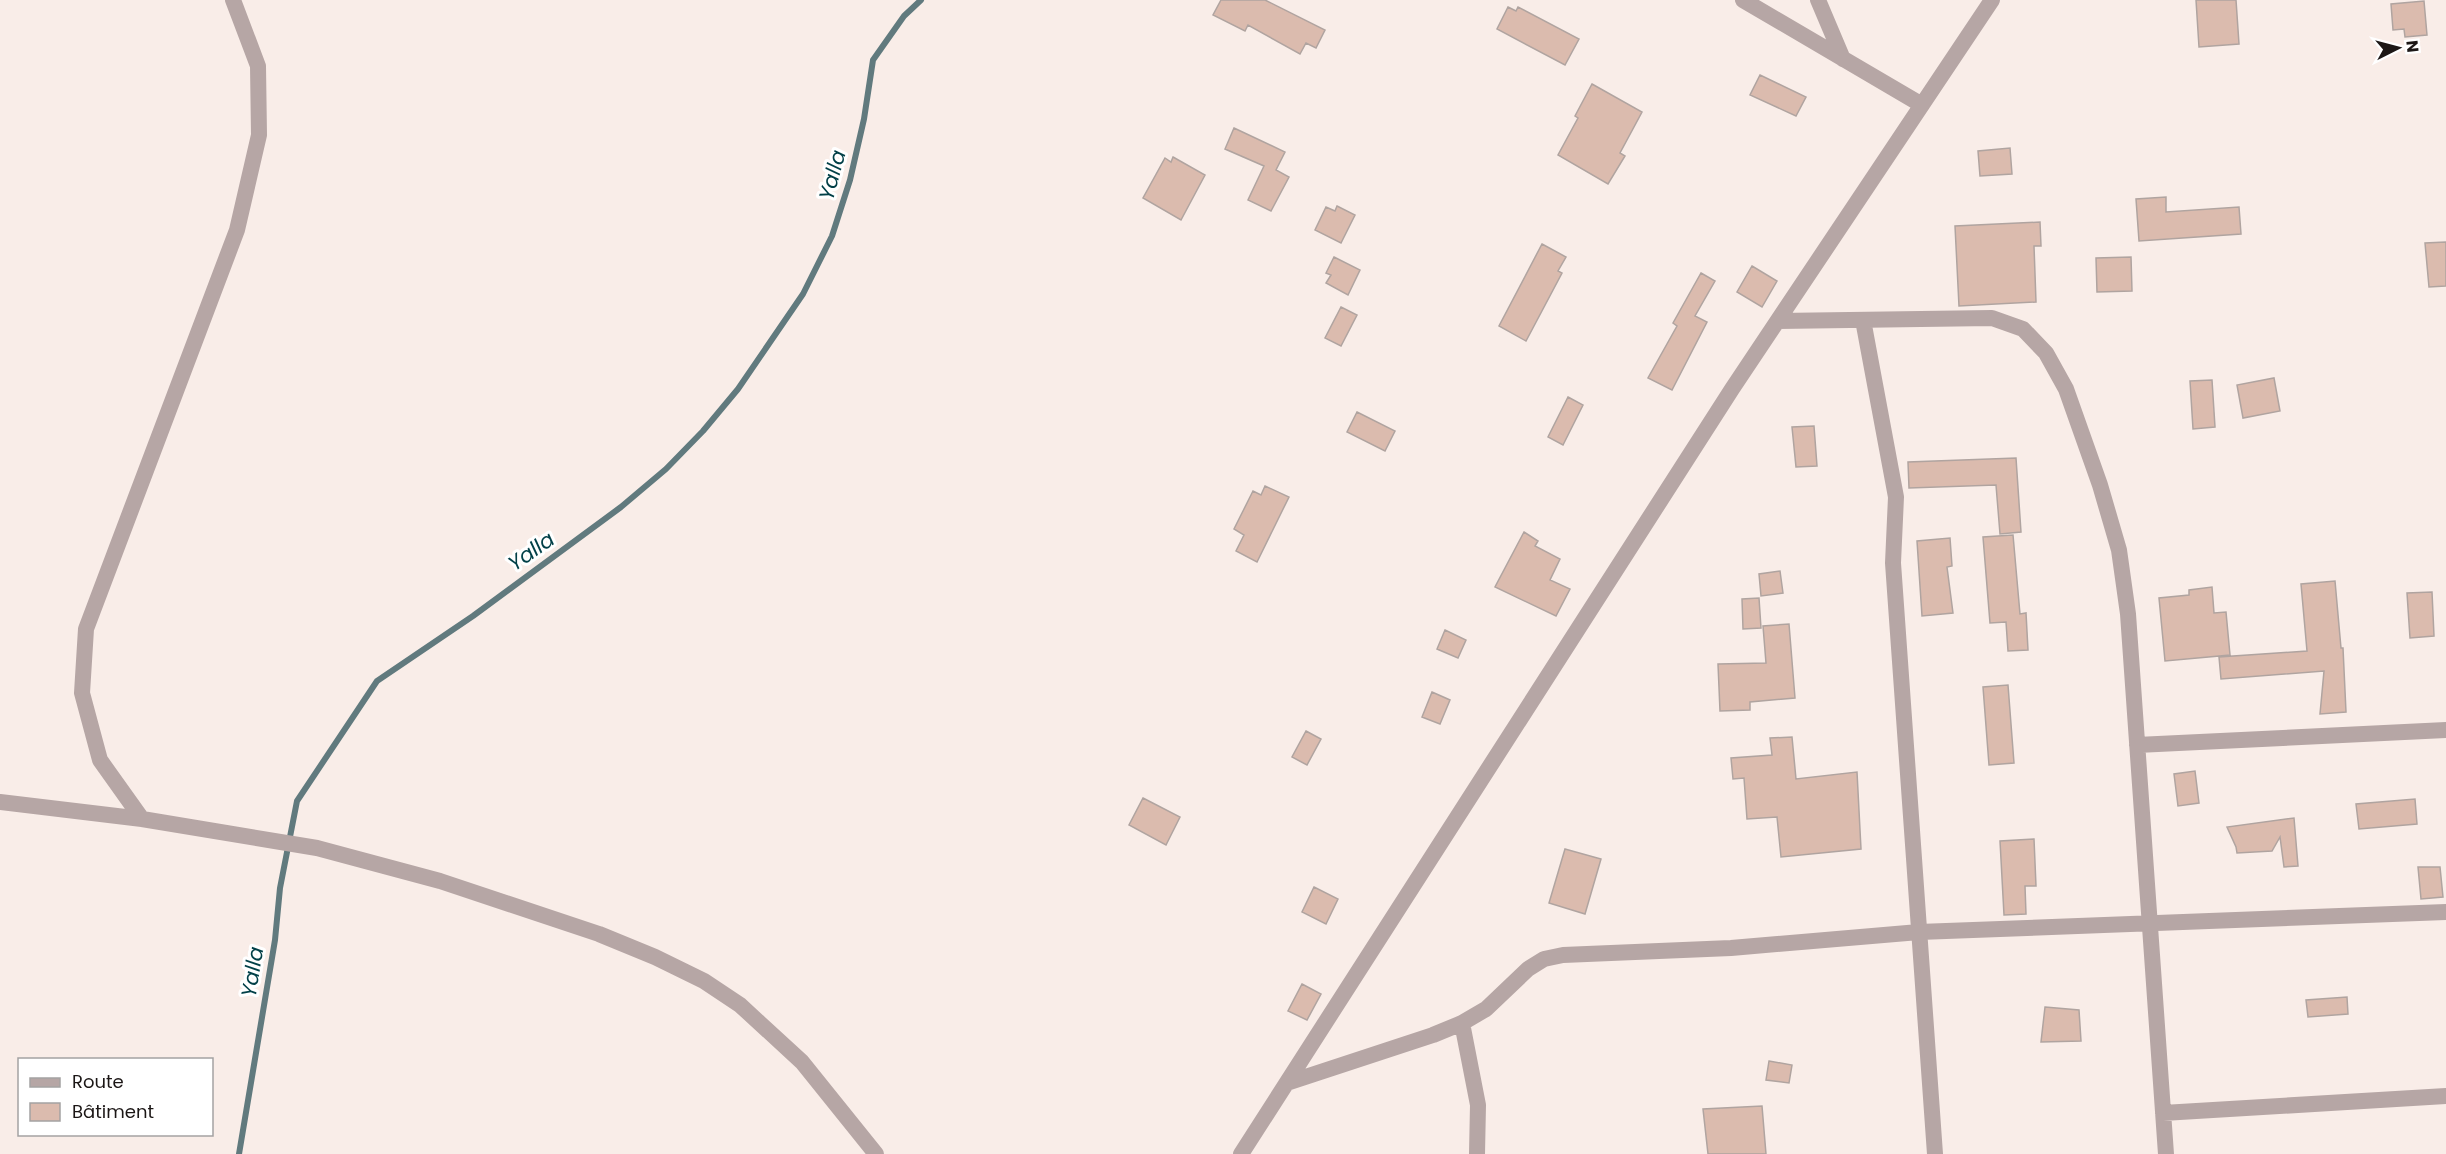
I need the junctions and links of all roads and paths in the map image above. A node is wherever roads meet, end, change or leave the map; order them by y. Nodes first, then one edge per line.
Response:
1 (233, 0) edge
2 (1743, 0) edge
3 (1818, 0) edge
4 (1992, 0) edge
5 (1843, 59) junction
6 (1922, 105) junction
7 (1863, 320) junction
8 (1778, 321) junction
9 (2446, 730) edge
10 (2137, 745) junction
11 (0, 802) edge
12 (142, 819) junction
13 (2446, 912) edge
14 (2149, 924) junction
15 (1918, 932) junction
16 (1462, 1023) junction
17 (1287, 1083) junction
18 (2446, 1096) edge
19 (2163, 1113) junction
20 (876, 1154) edge
21 (1241, 1154) edge
22 (1477, 1154) edge
23 (1935, 1154) edge
24 (2166, 1154) edge

1 - 12 street
2 - 5 street
3 - 5 street
4 - 6 street
5 - 6 street
6 - 8 street
7 - 8 street
7 - 10 street
7 - 15 street
8 - 17 street
9 - 10 street
10 - 14 street
11 - 12 street
12 - 20 street
13 - 14 street
14 - 15 street
14 - 19 street
15 - 16 street
15 - 23 street
16 - 17 street
16 - 22 street
17 - 21 street
18 - 19 street
19 - 24 street

